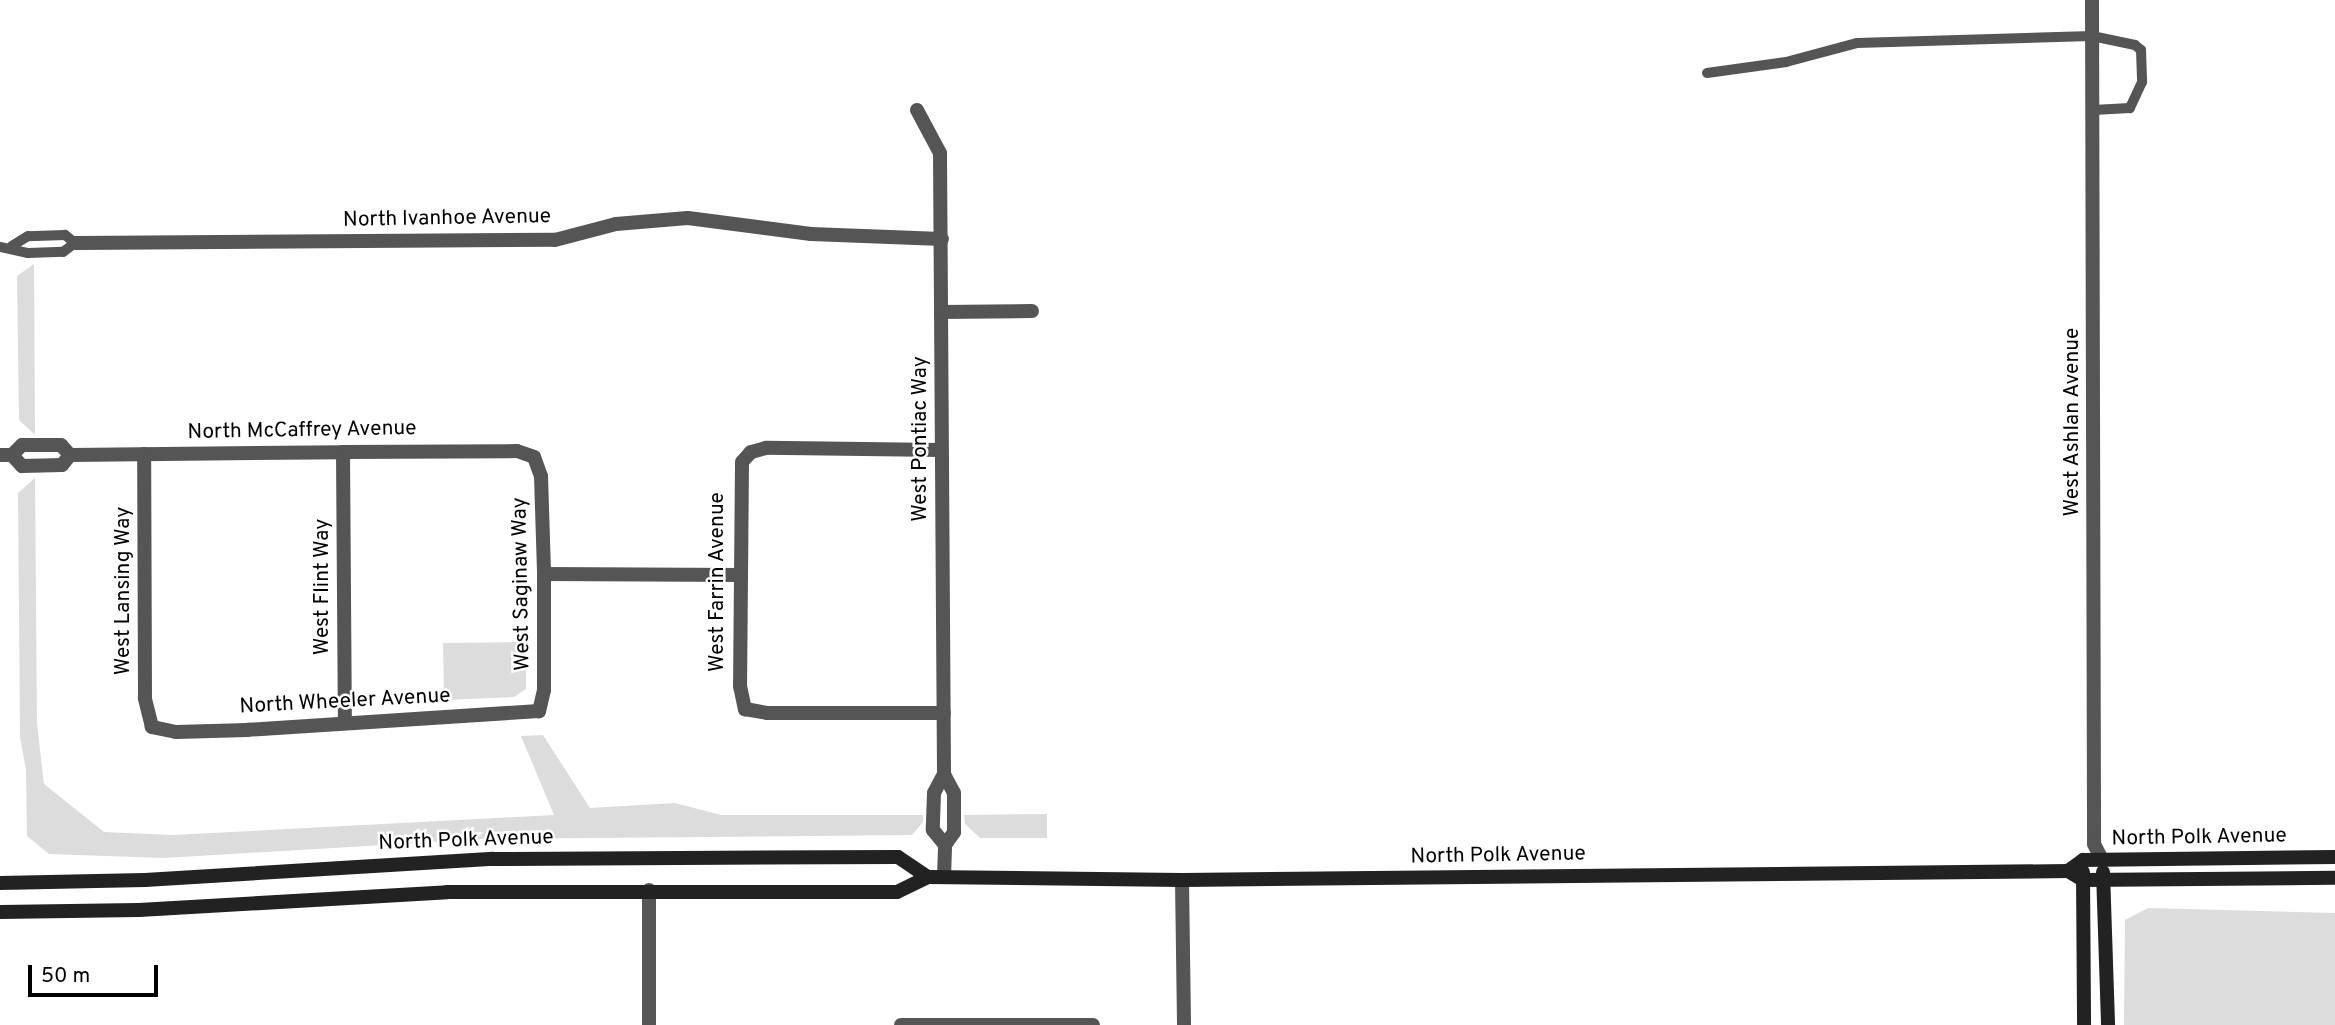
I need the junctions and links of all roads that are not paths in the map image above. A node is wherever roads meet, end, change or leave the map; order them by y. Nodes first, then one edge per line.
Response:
1 (2092, 0) edge
2 (2092, 36) junction
3 (1707, 73) dead end
4 (917, 110) dead end
5 (2093, 110) junction
6 (942, 239) junction
7 (75, 243) junction
8 (12, 246) junction
9 (0, 247) edge
10 (1032, 311) dead end
11 (941, 312) junction
12 (941, 450) junction
13 (343, 452) junction
14 (70, 454) junction
15 (144, 454) junction
16 (6, 455) edge
17 (534, 457) joint
18 (544, 574) junction
19 (740, 575) junction
20 (539, 711) joint
21 (944, 713) junction
22 (345, 723) junction
23 (152, 727) joint
24 (944, 774) junction
25 (944, 845) junction
26 (2094, 845) junction
27 (2335, 857) edge
28 (2083, 860) junction
29 (2102, 860) junction
30 (2068, 871) junction
31 (928, 877) junction
32 (944, 877) junction
33 (2335, 878) edge
34 (2103, 879) junction
35 (1182, 880) junction
36 (2083, 880) junction
37 (0, 883) edge
38 (649, 890) junction
39 (0, 912) edge
40 (649, 1025) edge
41 (901, 1025) edge
42 (968, 1025) edge
43 (1093, 1025) edge
44 (1184, 1025) edge
45 (2084, 1025) edge
46 (2108, 1025) edge

1 - 2 street, West Ashlan Avenue
2 - 3 lane
2 - 5 street, West Ashlan Avenue
2 - 5 lane
4 - 6 street, West Pontiac Way
5 - 26 street, West Ashlan Avenue
6 - 7 street, North lvanhoe Avenue
6 - 11 street, West Pontiac Way
7 - 8 lane, North lvanhoe Avenue
7 - 8 lane, North lvanhoe Avenue
8 - 9 lane, North lvanhoe Avenue
10 - 11 street
11 - 12 street, West Pontiac Way
12 - 19 street, West Farrin Avenue
12 - 21 street, West Pontiac Way
13 - 15 street, North McCaffrey Avenue
13 - 17 street, North McCaffrey Avenue
13 - 22 street, West Flint Way
14 - 15 street, North McCaffrey Avenue
14 - 16 street, North McCaffrey Avenue
14 - 16 street, North McCaffrey Avenue
15 - 23 street, West Lansing Way
17 - 18 street, West Saginaw Way
18 - 19 street
18 - 20 street, West Saginaw Way
19 - 21 street, West Farrin Avenue
20 - 22 street, North Wheeler Avenue
21 - 24 street, West Pontiac Way
22 - 23 street, North Wheeler Avenue
24 - 25 street, West Pontiac Way
24 - 25 street, West Pontiac Way
25 - 32 street, West Pontiac Way
26 - 28 street
26 - 29 street, West Ashlan Avenue
27 - 29 main road, North Polk Avenue
28 - 29 main road, North Polk Avenue
28 - 30 main road, North Polk Avenue
28 - 36 main road
29 - 34 main road, West Ashlan Avenue
30 - 35 main road, North Polk Avenue
30 - 36 main road
31 - 32 main road, North Polk Avenue
31 - 37 main road, North Polk Avenue
31 - 38 main road, North Polk Avenue
32 - 35 main road, North Polk Avenue
33 - 34 main road, North Polk Avenue
34 - 36 main road, North Polk Avenue
34 - 46 main road, West Ashlan Avenue
35 - 44 street
36 - 45 main road
38 - 39 main road, North Polk Avenue
38 - 40 street
41 - 42 street
42 - 43 street

